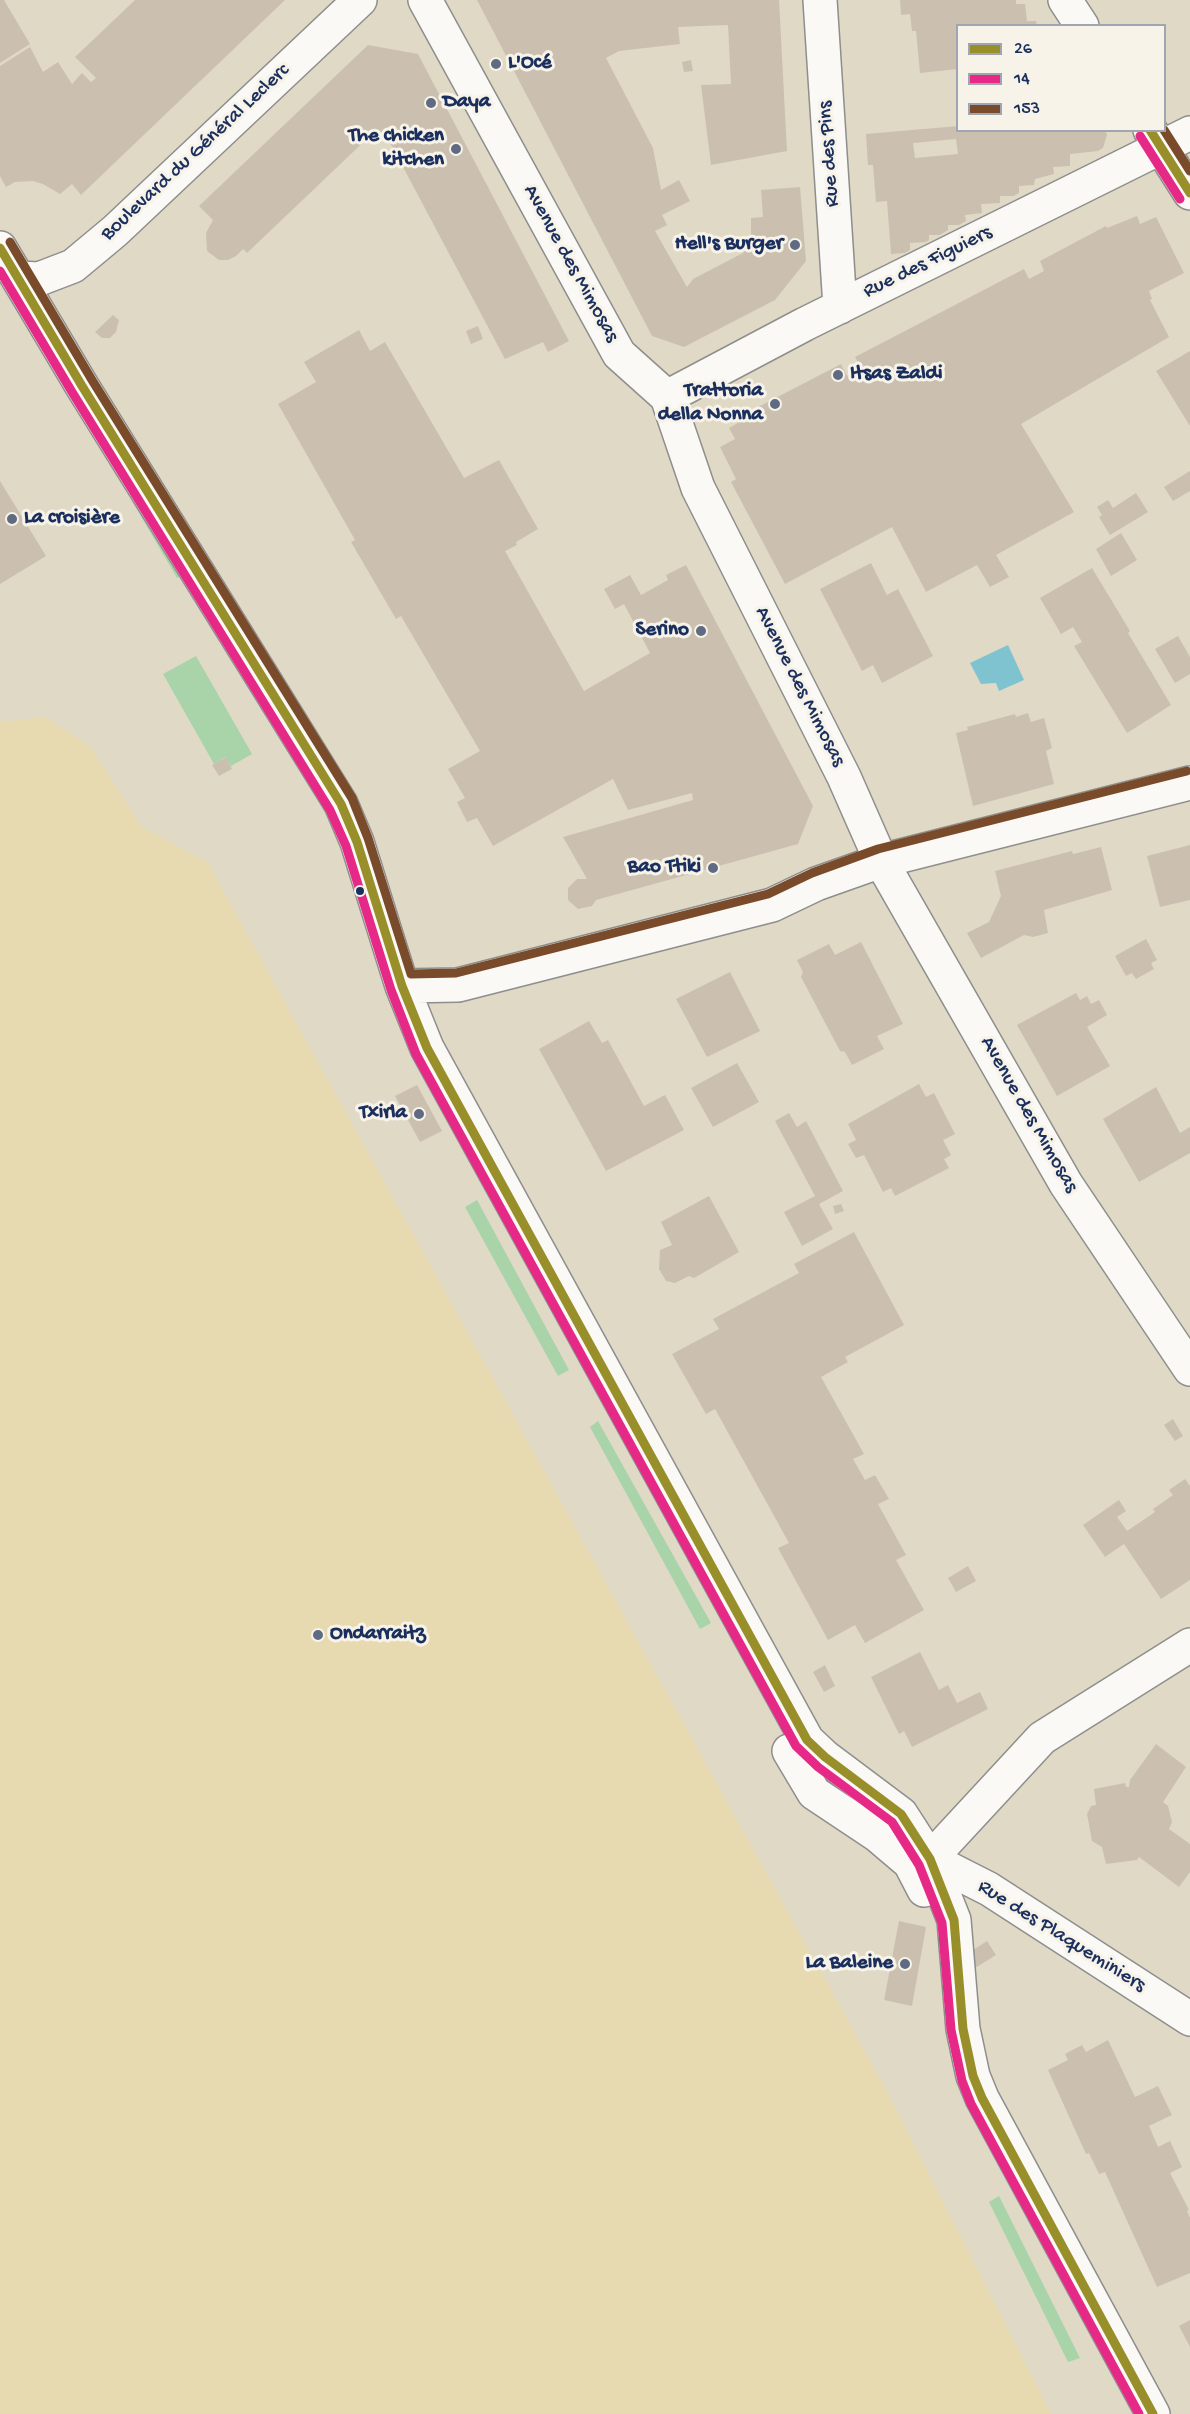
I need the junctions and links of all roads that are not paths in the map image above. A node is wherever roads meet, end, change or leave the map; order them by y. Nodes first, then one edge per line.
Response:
1 (360, 0) edge
2 (425, 0) edge
3 (820, 0) edge
4 (1065, 0) edge
5 (1081, 24) edge
6 (1190, 133) edge
7 (1156, 139) edge
8 (1190, 193) edge
9 (0, 248) edge
10 (19, 278) junction
11 (840, 307) junction
12 (667, 397) junction
13 (1190, 783) edge
14 (881, 861) junction
15 (402, 986) junction
16 (1190, 1369) edge
17 (1190, 1645) edge
18 (789, 1751) dead end
19 (930, 1859) junction
20 (1190, 2019) edge
21 (965, 2081) junction
22 (1153, 2414) edge

1 - 10 street, Boulevard du Général Leclerc
2 - 12 street, Avenue des Mimosas
3 - 11 street, Rue des Pins
4 - 5 street
6 - 7 street, Rue des Figuiers
7 - 8 street
7 - 11 street, Rue des Figuiers
9 - 10 street
10 - 15 street
11 - 12 street, Rue des Figuiers
12 - 14 street, Avenue des Mimosas
13 - 14 street
14 - 15 street
14 - 16 street, Avenue des Mimosas
15 - 19 street
17 - 19 street
18 - 21 street
19 - 20 street, Rue des Plaqueminiers
19 - 21 street
21 - 22 street

